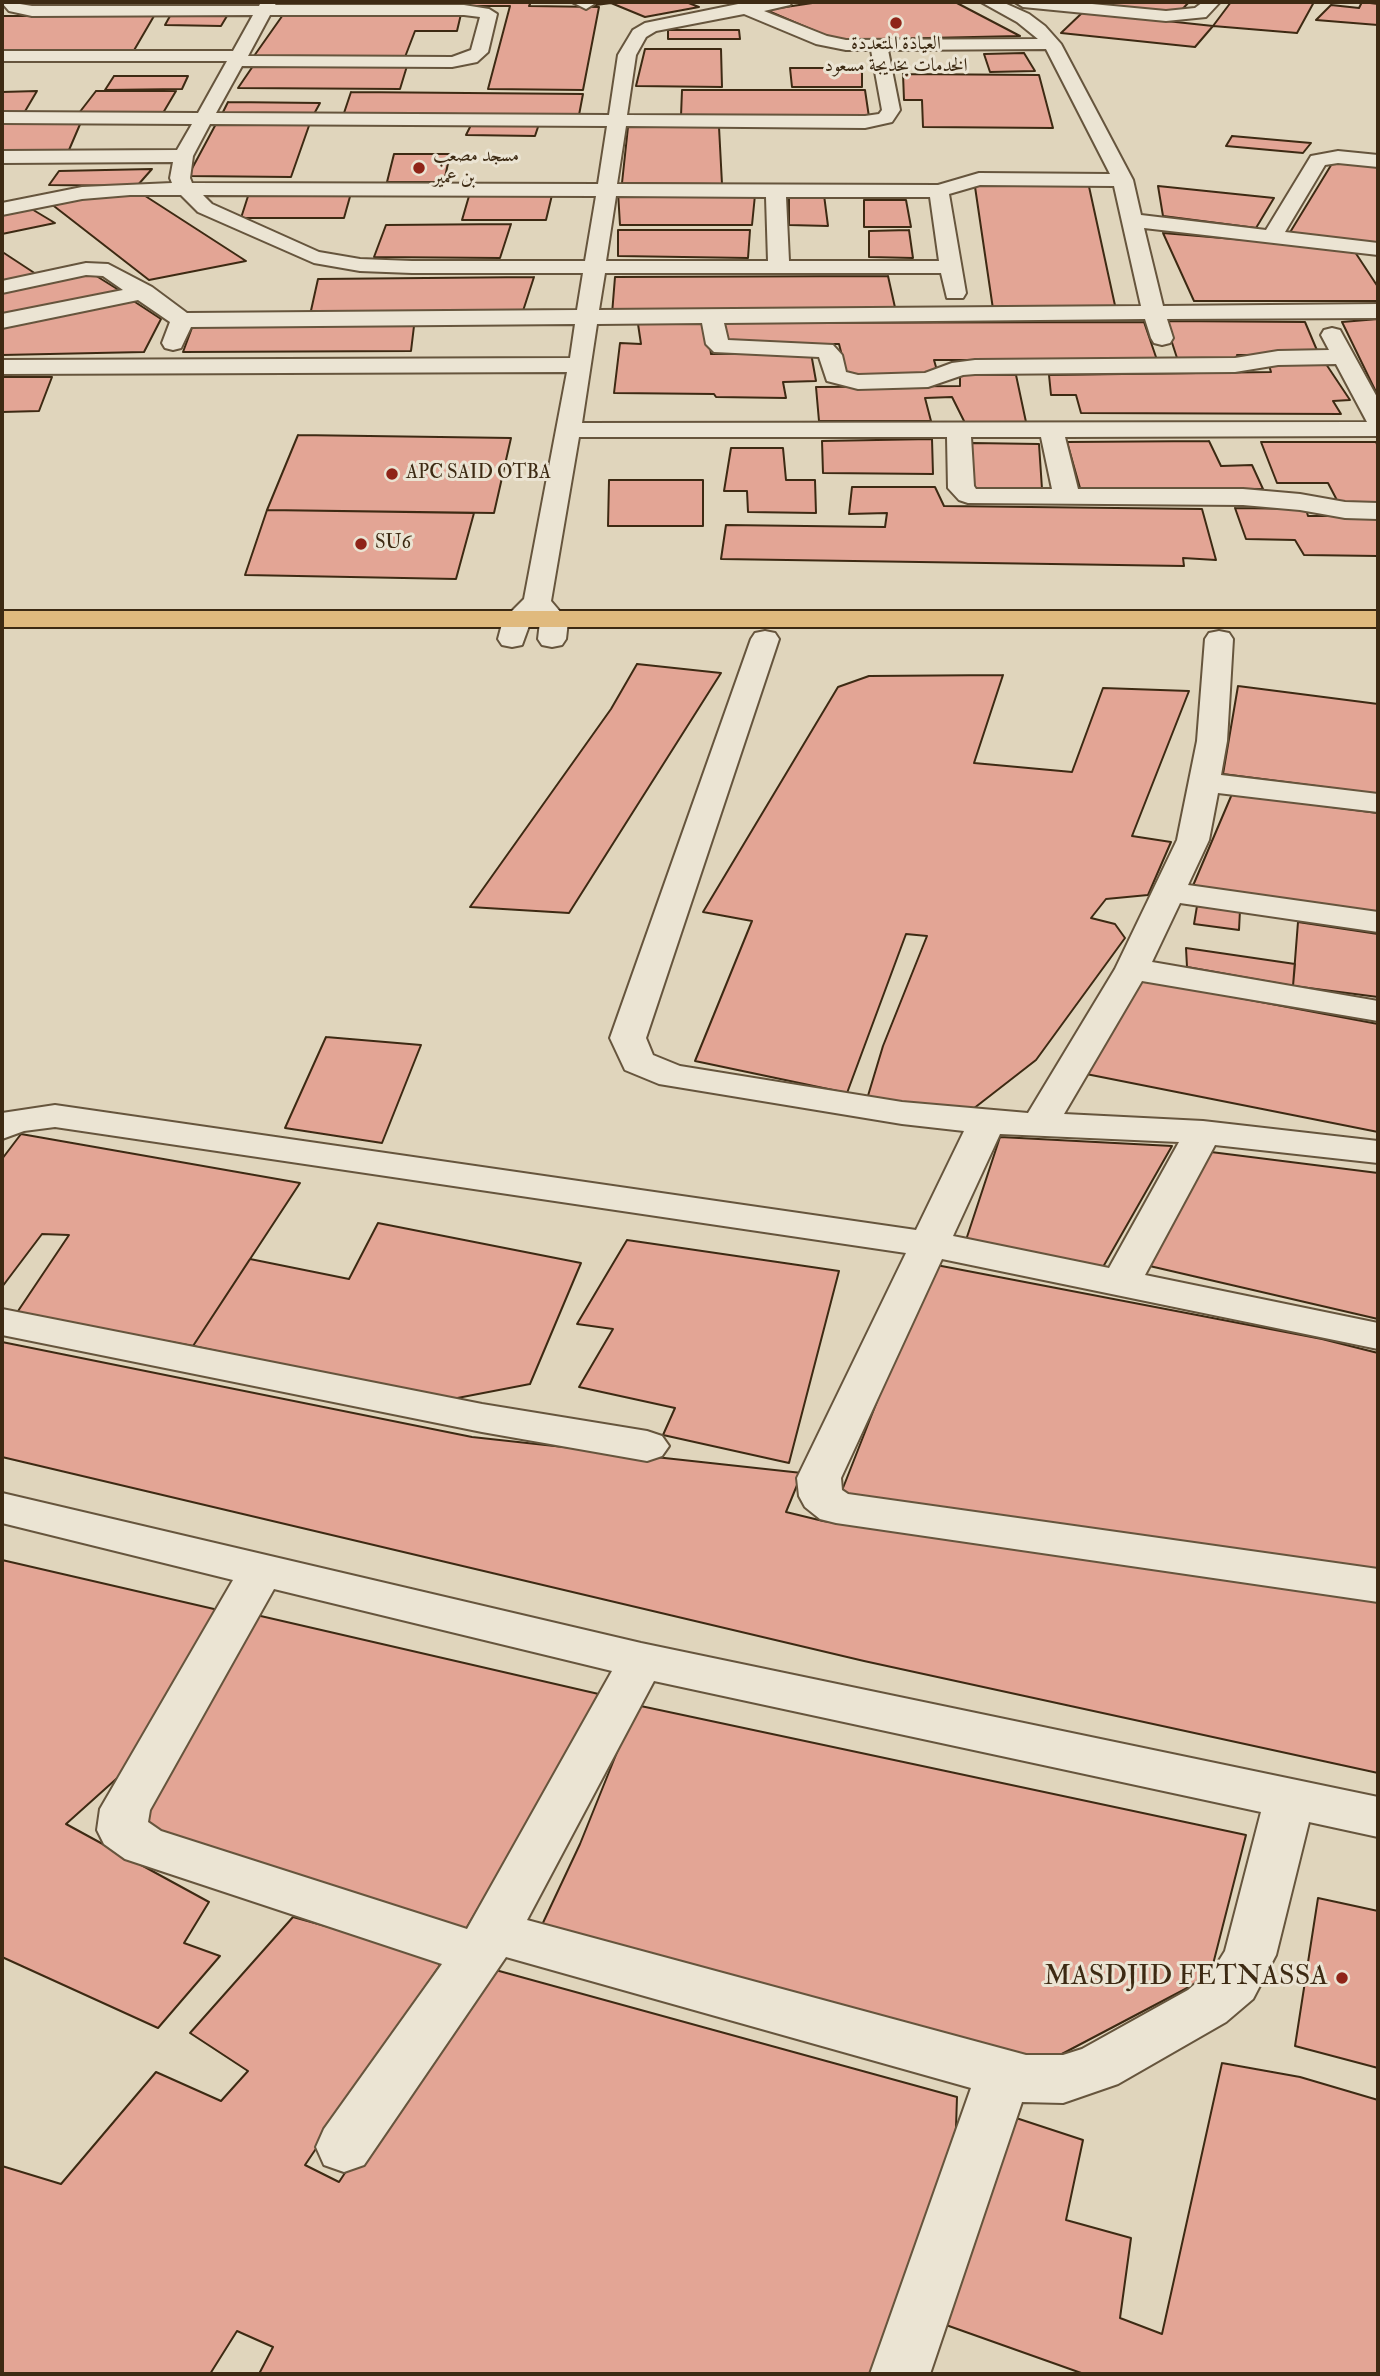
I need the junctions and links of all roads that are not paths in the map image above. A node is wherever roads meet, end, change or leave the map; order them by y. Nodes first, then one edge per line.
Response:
1 (13, 2) edge
2 (784, 2) edge
3 (989, 2) edge
4 (1023, 2) edge
5 (1212, 2) edge
6 (267, 5) edge
7 (736, 5) edge
8 (1052, 44) junction
9 (879, 47) junction
10 (2, 56) edge
11 (238, 58) junction
12 (2, 117) edge
13 (204, 118) junction
14 (615, 120) junction
15 (183, 156) junction
16 (2, 157) edge
17 (1378, 161) edge
18 (1123, 180) junction
19 (184, 187) junction
20 (605, 188) junction
21 (776, 189) junction
22 (939, 191) junction
23 (2, 209) edge
24 (1131, 220) junction
25 (1272, 236) junction
26 (1378, 249) edge
27 (593, 267) junction
28 (779, 267) junction
29 (951, 267) junction
30 (2, 287) edge
31 (144, 292) junction
32 (1320, 311) junction
33 (1378, 311) edge
34 (1154, 314) junction
35 (958, 316) junction
36 (712, 318) junction
37 (586, 319) junction
38 (182, 320) junction
39 (2, 321) edge
40 (1344, 357) junction
41 (580, 365) junction
42 (1172, 366) junction
43 (2, 367) edge
44 (162, 367) junction
45 (1378, 420) edge
46 (959, 429) junction
47 (1051, 429) junction
48 (1378, 429) edge
49 (568, 430) junction
50 (1067, 497) junction
51 (1378, 510) edge
52 (2, 619) edge
53 (1378, 619) edge
54 (548, 620) junction
55 (514, 630) junction
56 (2, 639) edge
57 (765, 639) junction
58 (1219, 639) junction
59 (1378, 640) edge
60 (1204, 782) junction
61 (1378, 803) edge
62 (1169, 892) junction
63 (1378, 922) edge
64 (1132, 969) junction
65 (1378, 1011) edge
66 (988, 1122) junction
67 (1040, 1124) junction
68 (2, 1128) edge
69 (1203, 1132) junction
70 (1378, 1152) edge
71 (930, 1244) junction
72 (1121, 1283) junction
73 (2, 1322) edge
74 (1378, 1336) edge
75 (647, 1446) dead end
76 (2, 1508) edge
77 (262, 1570) junction
78 (1378, 1586) edge
79 (641, 1661) junction
80 (1290, 1798) junction
81 (1378, 1817) edge
82 (486, 1943) junction
83 (1004, 2073) junction
84 (344, 2147) dead end
85 (901, 2374) edge

1 - 6 street
2 - 7 street
3 - 8 street
4 - 5 street
6 - 11 street
6 - 11 street
7 - 9 street
7 - 14 street
8 - 9 street
8 - 18 street
9 - 14 street
10 - 11 street
11 - 13 street
12 - 13 street
13 - 14 street
13 - 15 street
14 - 20 street
15 - 16 street
15 - 19 street
17 - 25 street
18 - 22 street
18 - 24 street
19 - 20 street
19 - 23 street
19 - 27 street
20 - 21 street
20 - 27 street
21 - 22 street
21 - 28 street
22 - 29 street
24 - 25 street
24 - 34 street
25 - 26 street
27 - 28 street
27 - 37 street
28 - 29 street
29 - 35 street
30 - 31 street
31 - 38 street
31 - 39 street
32 - 33 street
32 - 34 street
32 - 40 street
34 - 35 street
34 - 42 street
35 - 36 street
36 - 37 street
36 - 42 street
37 - 38 street
37 - 41 street
38 - 44 street
40 - 42 street
40 - 45 street
41 - 44 street
41 - 49 street
43 - 44 street
46 - 47 street
46 - 49 street
46 - 50 street
47 - 48 street
47 - 50 street
49 - 54 street
50 - 51 street
52 - 55 main road
53 - 54 main road
54 - 55 main road
54 - 57 main road
55 - 56 main road
57 - 58 main road
57 - 66 street
58 - 59 main road
58 - 60 street
60 - 61 street
60 - 62 street
62 - 63 street
62 - 64 street
64 - 65 street
64 - 67 street
66 - 67 street
66 - 71 street
67 - 69 street
68 - 71 street
69 - 70 street
69 - 72 street
71 - 72 street
71 - 78 street
72 - 74 street
73 - 75 street
76 - 77 street
77 - 79 street
77 - 82 street
79 - 80 street
79 - 82 street
80 - 81 street
80 - 83 street
82 - 83 street
82 - 84 street
83 - 85 street

